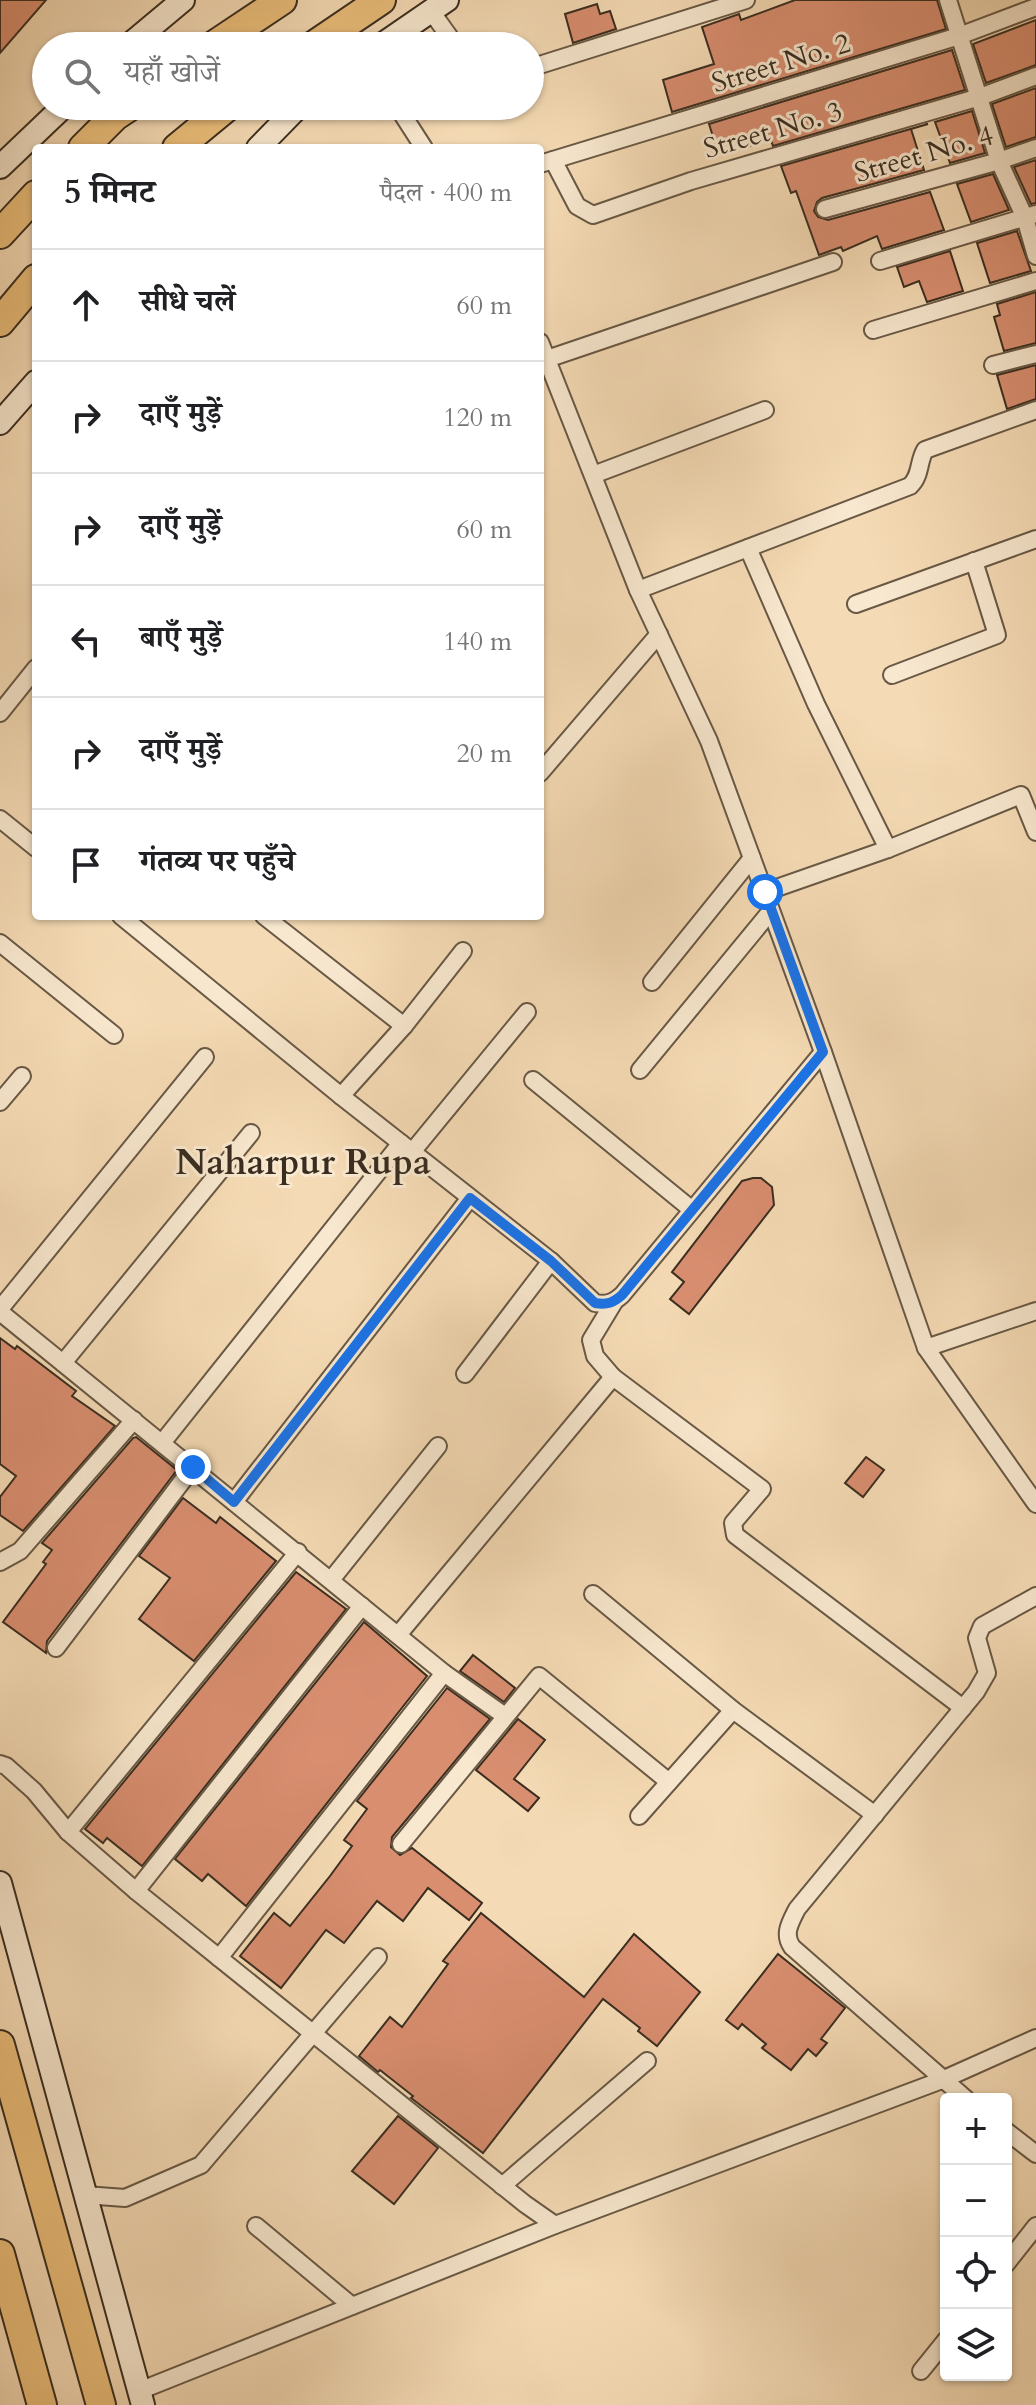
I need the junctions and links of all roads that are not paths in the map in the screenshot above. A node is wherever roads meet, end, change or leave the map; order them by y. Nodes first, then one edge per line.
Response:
1 (183, 0) edge
2 (282, 0) edge
3 (381, 0) edge
4 (746, 0) edge
5 (948, 0) edge
6 (439, 6) edge
7 (1036, 7) edge
8 (145, 32) edge
9 (234, 32) edge
10 (334, 32) edge
11 (401, 32) edge
12 (450, 32) edge
13 (959, 36) junction
14 (544, 64) edge
15 (1036, 76) edge
16 (980, 97) junction
17 (49, 120) edge
18 (111, 120) edge
19 (211, 120) edge
20 (285, 120) edge
21 (406, 120) edge
22 (87, 144) edge
23 (182, 144) edge
24 (262, 144) edge
25 (421, 144) edge
26 (1036, 148) edge
27 (999, 161) junction
28 (546, 162) edge
29 (0, 167) edge
30 (32, 199) edge
31 (825, 209) dead end
32 (1031, 216) edge
33 (0, 234) edge
34 (1036, 256) edge
35 (880, 261) dead end
36 (833, 262) dead end
37 (1036, 281) edge
38 (32, 284) edge
39 (0, 322) edge
40 (873, 330) dead end
41 (544, 352) edge
42 (1036, 354) edge
43 (547, 359) junction
44 (993, 365) dead end
45 (32, 387) edge
46 (765, 410) dead end
47 (1036, 410) edge
48 (0, 423) edge
49 (593, 475) junction
50 (1036, 539) edge
51 (748, 548) junction
52 (974, 561) junction
53 (638, 590) junction
54 (856, 604) dead end
55 (659, 634) junction
56 (32, 673) edge
57 (892, 675) dead end
58 (0, 713) edge
59 (544, 768) edge
60 (0, 819) edge
61 (1036, 832) edge
62 (32, 840) edge
63 (888, 849) junction
64 (752, 858) junction
65 (765, 892) junction
66 (770, 912) junction
67 (126, 920) edge
68 (269, 920) edge
69 (0, 943) edge
70 (463, 951) dead end
71 (652, 982) dead end
72 (527, 1012) dead end
73 (404, 1026) junction
74 (114, 1035) dead end
75 (823, 1052) junction
76 (205, 1057) dead end
77 (640, 1070) dead end
78 (22, 1076) dead end
79 (533, 1080) dead end
80 (341, 1096) junction
81 (0, 1102) edge
82 (251, 1133) dead end
83 (407, 1148) junction
84 (470, 1198) junction
85 (691, 1209) junction
86 (551, 1261) junction
87 (614, 1302) junction
88 (0, 1311) edge
89 (1036, 1311) edge
90 (926, 1348) junction
91 (63, 1363) junction
92 (465, 1374) dead end
93 (613, 1377) junction
94 (134, 1420) junction
95 (162, 1443) junction
96 (438, 1446) dead end
97 (193, 1467) junction
98 (234, 1502) junction
99 (1036, 1504) edge
100 (298, 1552) junction
101 (0, 1562) edge
102 (331, 1580) junction
103 (593, 1594) dead end
104 (1036, 1596) edge
105 (362, 1606) junction
106 (398, 1635) junction
107 (56, 1648) dead end
108 (444, 1673) junction
109 (963, 1708) junction
110 (733, 1710) junction
111 (505, 1716) junction
112 (0, 1764) edge
113 (669, 1782) junction
114 (875, 1815) junction
115 (639, 1816) dead end
116 (68, 1832) junction
117 (401, 1844) dead end
118 (0, 1883) edge
119 (136, 1891) junction
120 (378, 1957) dead end
121 (219, 1958) junction
122 (314, 2033) junction
123 (1036, 2038) edge
124 (0, 2045) edge
125 (647, 2061) dead end
126 (942, 2080) junction
127 (958, 2093) edge
128 (1012, 2136) edge
129 (1036, 2154) edge
130 (502, 2186) junction
131 (85, 2195) junction
132 (555, 2225) junction
133 (256, 2226) dead end
134 (1036, 2226) edge
135 (0, 2254) edge
136 (1012, 2256) edge
137 (352, 2306) junction
138 (940, 2347) edge
139 (921, 2371) dead end
140 (141, 2398) edge
141 (42, 2405) edge
142 (101, 2405) edge

1 - 8 main road
2 - 9 highway
3 - 10 highway
4 - 14 street
5 - 13 street
6 - 11 main road
6 - 12 street
7 - 13 street, Street No. 2
13 - 16 street
13 - 28 street, Street No. 2
15 - 16 street, Street No. 3
16 - 27 street
16 - 28 street, Street No. 3
17 - 29 main road
18 - 22 highway
19 - 23 highway
20 - 24 main road
21 - 25 street
26 - 27 street, Street No. 4
27 - 31 street, Street No. 4
27 - 32 street
30 - 33 highway
32 - 34 street
32 - 35 street
36 - 43 street
37 - 40 street
38 - 39 highway
41 - 43 street
42 - 44 street
43 - 49 street
45 - 48 main road
46 - 49 street
47 - 51 street
49 - 53 street
50 - 52 street
51 - 53 street
51 - 63 street
52 - 54 street
52 - 57 street
53 - 55 street
55 - 59 street
55 - 64 street
56 - 58 street
60 - 62 street
61 - 63 street
63 - 65 street
64 - 65 street
64 - 71 street
65 - 66 street
66 - 75 street
66 - 77 street
67 - 80 street
68 - 73 street
69 - 74 street
70 - 73 street
72 - 83 street
73 - 80 street
75 - 85 street
75 - 90 street
76 - 88 street
78 - 81 street
79 - 85 street
80 - 83 street
82 - 91 street
83 - 84 street
83 - 95 street
84 - 86 street
84 - 98 street
85 - 87 street
86 - 87 street
86 - 92 street
87 - 93 street
88 - 91 street
89 - 90 street
90 - 99 street
91 - 94 street
93 - 106 street
93 - 109 street
94 - 95 street
94 - 101 street
95 - 97 street
96 - 102 street
97 - 98 street
97 - 107 street
98 - 100 street
100 - 102 street
100 - 116 street
102 - 105 street
103 - 110 street
104 - 109 street
105 - 106 street
105 - 119 street
106 - 108 street
108 - 111 street
108 - 121 street
109 - 114 street
110 - 113 street
110 - 114 street
111 - 113 street
111 - 117 street
112 - 116 street
113 - 115 street
114 - 126 street
116 - 119 street
118 - 131 main road
119 - 121 street
120 - 122 street
121 - 122 street
122 - 130 street
122 - 131 street
123 - 126 street
124 - 142 highway
125 - 130 street
126 - 127 street
126 - 132 street
128 - 129 street
130 - 132 street
131 - 140 main road
132 - 137 street
133 - 137 street
134 - 136 street
135 - 141 highway
137 - 140 street
138 - 139 street

